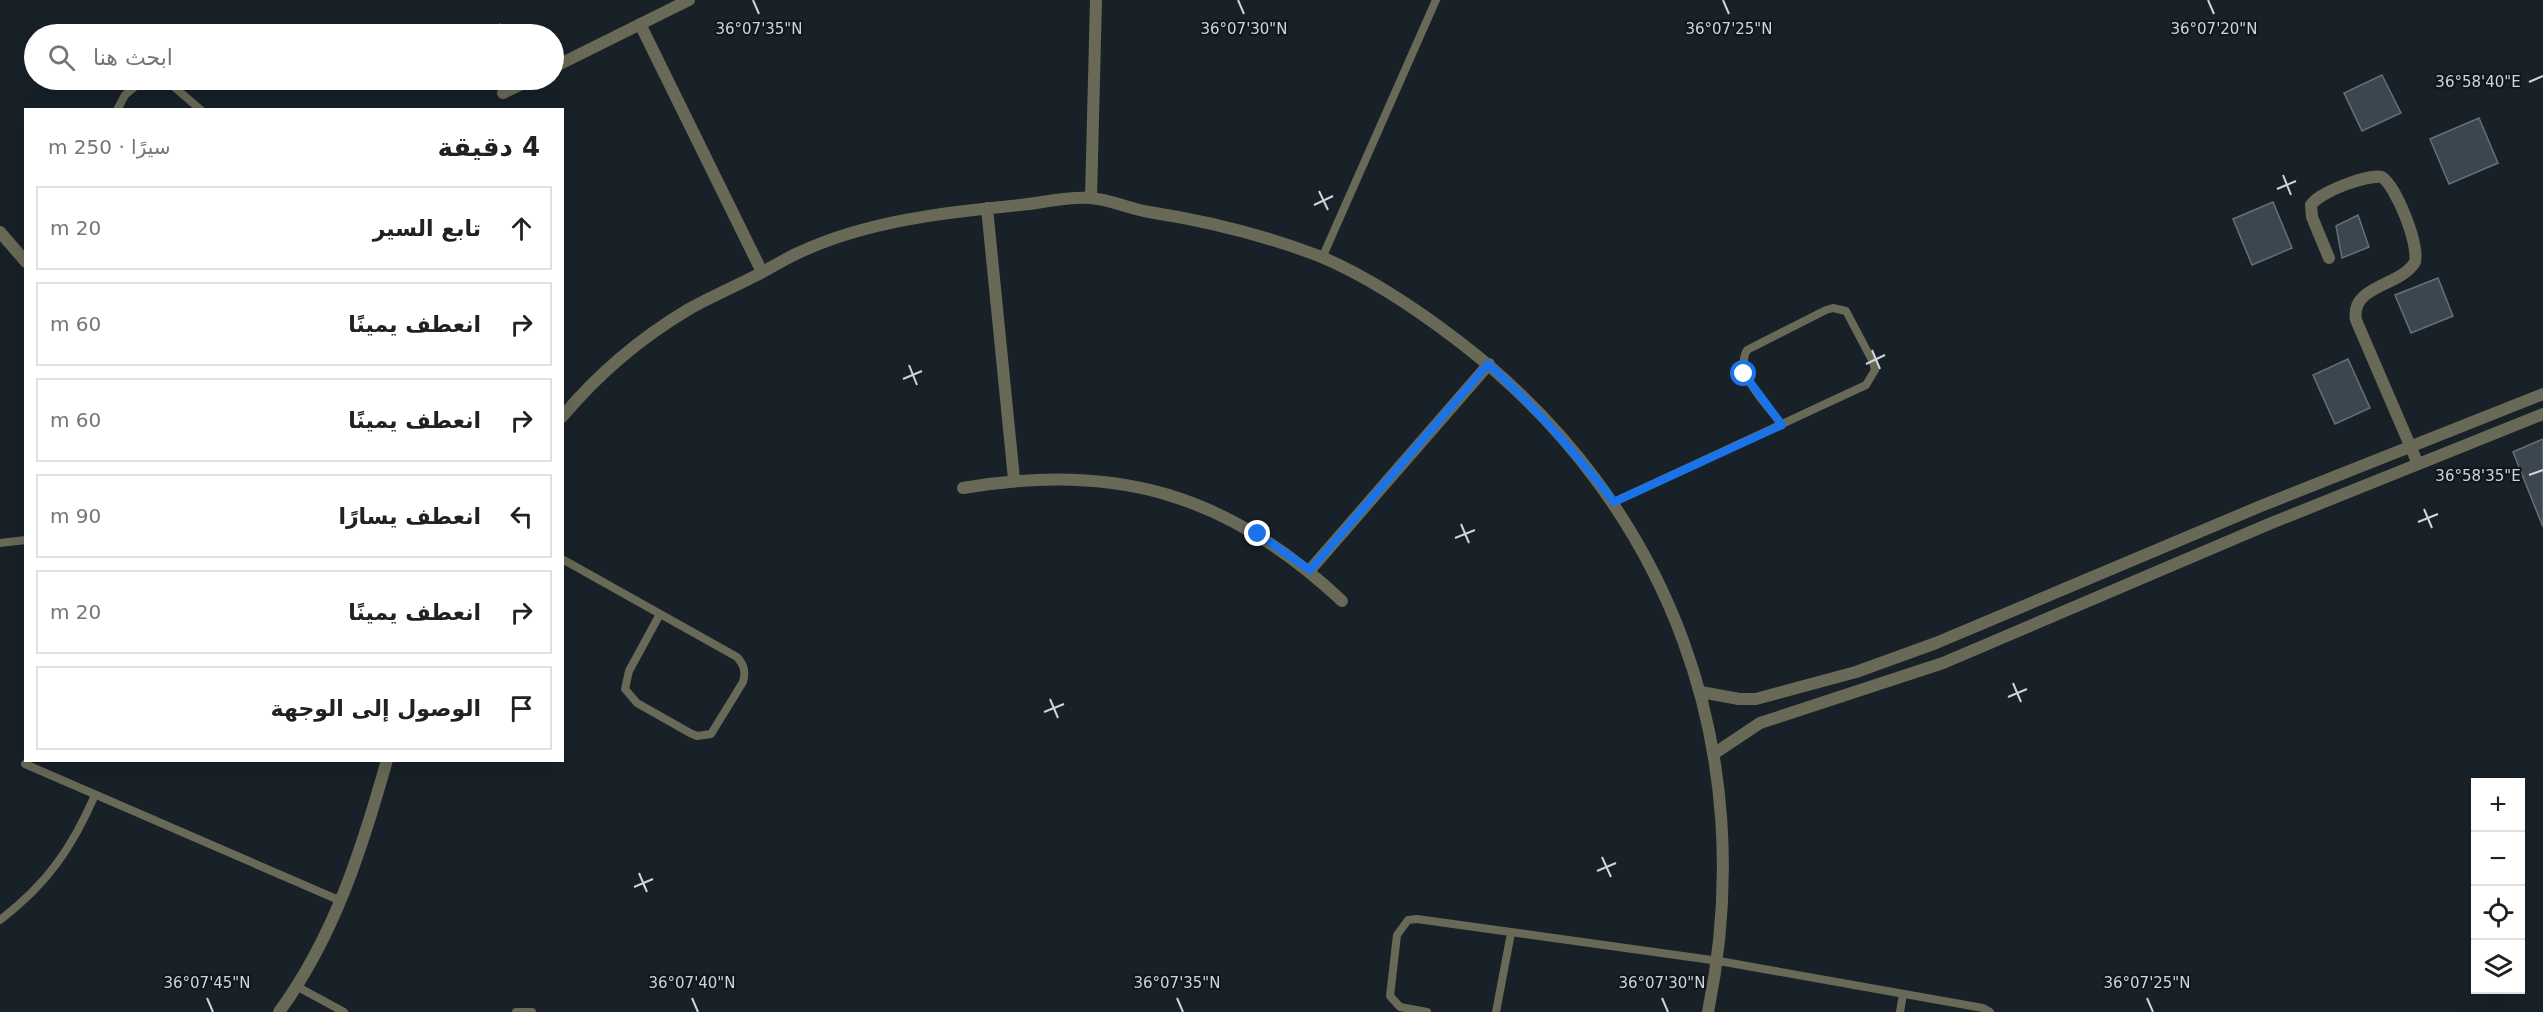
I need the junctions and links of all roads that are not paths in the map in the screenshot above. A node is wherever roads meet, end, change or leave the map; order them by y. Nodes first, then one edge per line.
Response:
1 (688, 0) edge
2 (1096, 0) edge
3 (1436, 0) edge
4 (640, 24) junction
5 (564, 62) edge
6 (130, 90) edge
7 (178, 90) edge
8 (509, 90) edge
9 (503, 93) dead end
10 (118, 108) edge
11 (199, 108) edge
12 (1091, 198) junction
13 (987, 208) junction
14 (0, 232) edge
15 (1322, 258) junction
16 (2329, 258) dead end
17 (24, 260) edge
18 (762, 272) junction
19 (1488, 364) junction
20 (2543, 394) edge
21 (2543, 414) edge
22 (564, 415) edge
23 (1782, 425) junction
24 (2410, 446) junction
25 (2418, 464) junction
26 (1014, 479) junction
27 (963, 488) dead end
28 (1614, 502) junction
29 (24, 540) edge
30 (0, 543) edge
31 (564, 560) edge
32 (1310, 570) junction
33 (1342, 601) dead end
34 (660, 614) junction
35 (1815, 684) junction
36 (1701, 693) junction
37 (1821, 702) junction
38 (1715, 753) junction
39 (386, 762) edge
40 (25, 764) dead end
41 (95, 795) junction
42 (341, 901) junction
43 (0, 920) edge
44 (1511, 933) junction
45 (1719, 961) junction
46 (298, 987) junction
47 (1903, 994) junction
48 (279, 1012) edge
49 (344, 1012) edge
50 (516, 1012) edge
51 (532, 1012) edge
52 (1427, 1012) edge
53 (1496, 1012) edge
54 (1708, 1012) edge
55 (1900, 1012) edge
56 (1990, 1012) edge

1 - 4 street
2 - 12 street
3 - 15 lane
4 - 5 street
4 - 18 street
6 - 10 lane
7 - 11 lane
8 - 9 street
12 - 13 street
12 - 15 street
13 - 18 street
13 - 26 street
14 - 17 street
15 - 19 street
16 - 24 street
18 - 22 street
19 - 28 street
19 - 32 street
20 - 24 street
21 - 25 street
23 - 23 lane
23 - 28 lane
24 - 25 street
24 - 35 street
25 - 37 street
26 - 27 street
26 - 32 street
28 - 36 street
29 - 30 lane
31 - 34 lane
32 - 33 street
34 - 34 lane
35 - 36 street
35 - 37 street
36 - 38 street
37 - 38 street
38 - 45 street
39 - 42 street
40 - 41 lane
41 - 42 lane
41 - 43 lane
42 - 46 street
44 - 45 lane
44 - 52 lane
44 - 53 lane
45 - 47 lane
45 - 54 street
46 - 48 street
46 - 49 lane
47 - 55 lane
47 - 56 lane
50 - 51 lane

